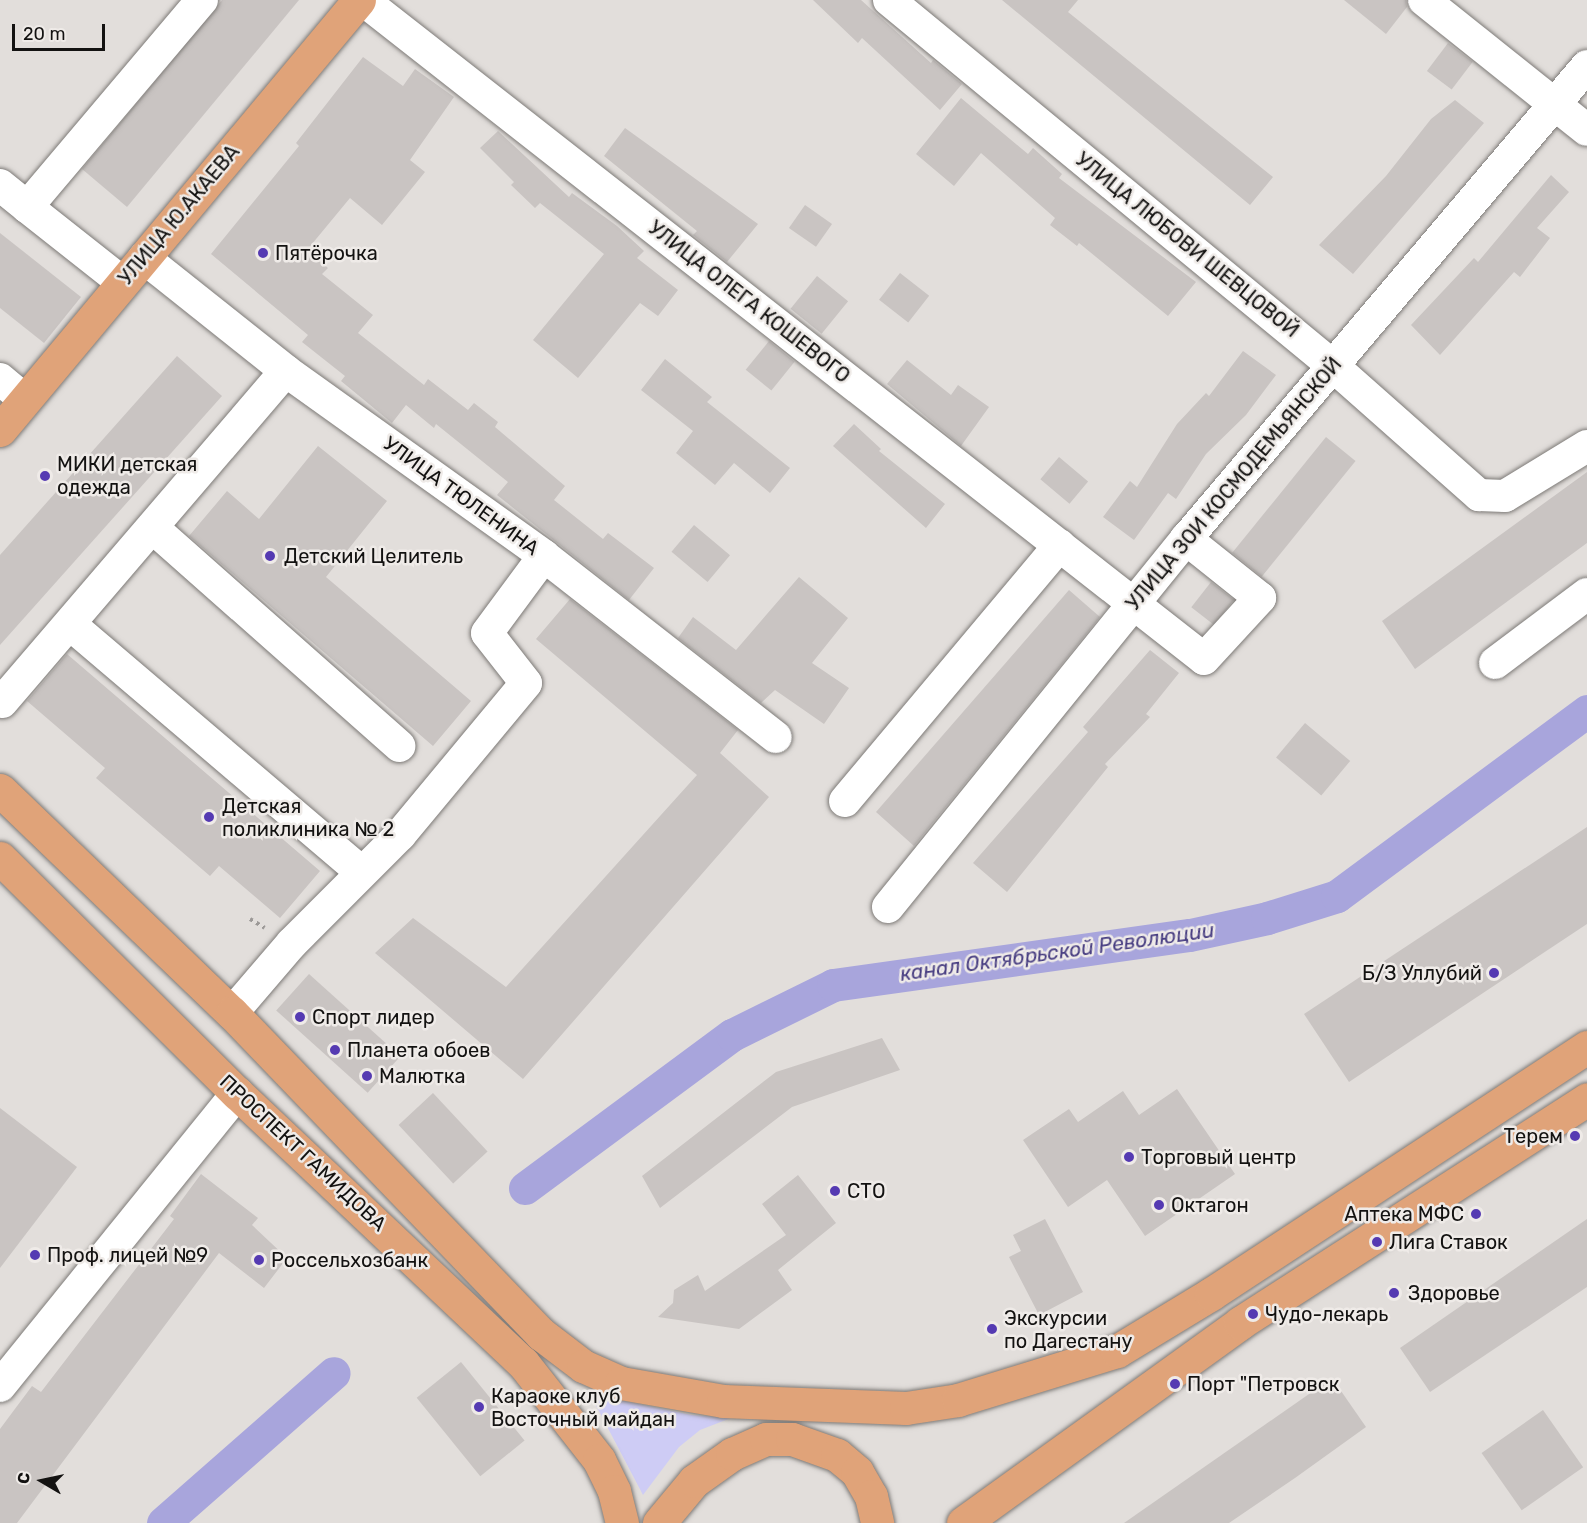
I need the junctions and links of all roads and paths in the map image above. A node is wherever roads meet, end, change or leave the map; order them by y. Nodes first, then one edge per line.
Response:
1 (202, 0) edge
2 (361, 0) edge
3 (889, 0) edge
4 (1424, 0) edge
5 (1587, 66) edge
6 (1553, 106) junction
7 (1587, 130) edge
8 (0, 185) edge
9 (27, 207) junction
10 (144, 258) junction
11 (122, 282) junction
12 (1334, 366) junction
13 (286, 371) junction
14 (0, 379) edge
15 (25, 400) junction
16 (0, 430) edge
17 (1587, 446) edge
18 (153, 528) junction
19 (1185, 539) junction
20 (1060, 545) junction
21 (544, 556) junction
22 (1587, 594) edge
23 (1134, 604) junction
24 (71, 625) junction
25 (1495, 663) dead end
26 (2, 702) dead end
27 (776, 737) dead end
28 (399, 747) dead end
29 (0, 790) edge
30 (845, 801) dead end
31 (0, 858) edge
32 (360, 871) junction
33 (888, 907) dead end
34 (232, 1013) junction
35 (1587, 1047) edge
36 (237, 1092) junction
37 (1587, 1099) edge
38 (0, 1386) edge
39 (768, 1405) junction
40 (838, 1406) junction
41 (796, 1425) junction
42 (766, 1439) junction
43 (837, 1455) junction
44 (624, 1523) edge
45 (659, 1523) edge
46 (877, 1523) edge
47 (963, 1523) edge

1 - 9 street
2 - 10 main road, УЛИЦА Ю.АКАЕВА
2 - 20 street, УЛИЦА ОЛЕГА КОШЕВОГО
3 - 12 street, УЛИЦА ЛЮБОВИ ШЕВЦОВОЙ
4 - 6 street
5 - 6 street, УЛИЦА ЗОИ КОСМОДЕМЬЯНСКОЙ
6 - 7 street
6 - 12 street, УЛИЦА ЗОИ КОСМОДЕМЬЯНСКОЙ
8 - 9 street
9 - 11 street
10 - 11 main road, УЛИЦА Ю.АКАЕВА
10 - 13 street, УЛИЦА ТЮЛЕНИНА
11 - 15 main road, УЛИЦА Ю.АКАЕВА
12 - 17 street, УЛИЦА ЛЮБОВИ ШЕВЦОВОЙ
12 - 19 street, УЛИЦА ЗОИ КОСМОДЕМЬЯНСКОЙ
13 - 18 street
13 - 21 street, УЛИЦА ТЮЛЕНИНА
14 - 15 street
15 - 16 main road, УЛИЦА Ю.АКАЕВА
18 - 24 street
18 - 28 street
19 - 23 street, УЛИЦА ЗОИ КОСМОДЕМЬЯНСКОЙ
19 - 23 street, УЛИЦА ОЛЕГА КОШЕВОГО
20 - 23 street, УЛИЦА ОЛЕГА КОШЕВОГО
20 - 30 street
21 - 27 street, УЛИЦА ТЮЛЕНИНА
21 - 32 street
22 - 25 street
23 - 33 street, УЛИЦА ЗОИ КОСМОДЕМЬЯНСКОЙ
24 - 26 street
24 - 32 street
29 - 34 main road, ПРОСПЕКТ ГАМИДОВА
31 - 36 main road, ПРОСПЕКТ ГАМИДОВА
32 - 34 street
34 - 39 main road, ПРОСПЕКТ ГАМИДОВА
35 - 40 main road, ПРОСПЕКТ ГАМИДОВА
36 - 38 street
36 - 44 main road, ПРОСПЕКТ ГАМИДОВА
37 - 47 main road
39 - 40 main road, ПРОСПЕКТ ГАМИДОВА
39 - 41 main road
40 - 41 main road
41 - 42 main road
41 - 43 main road
42 - 43 main road
42 - 45 main road
43 - 46 main road

